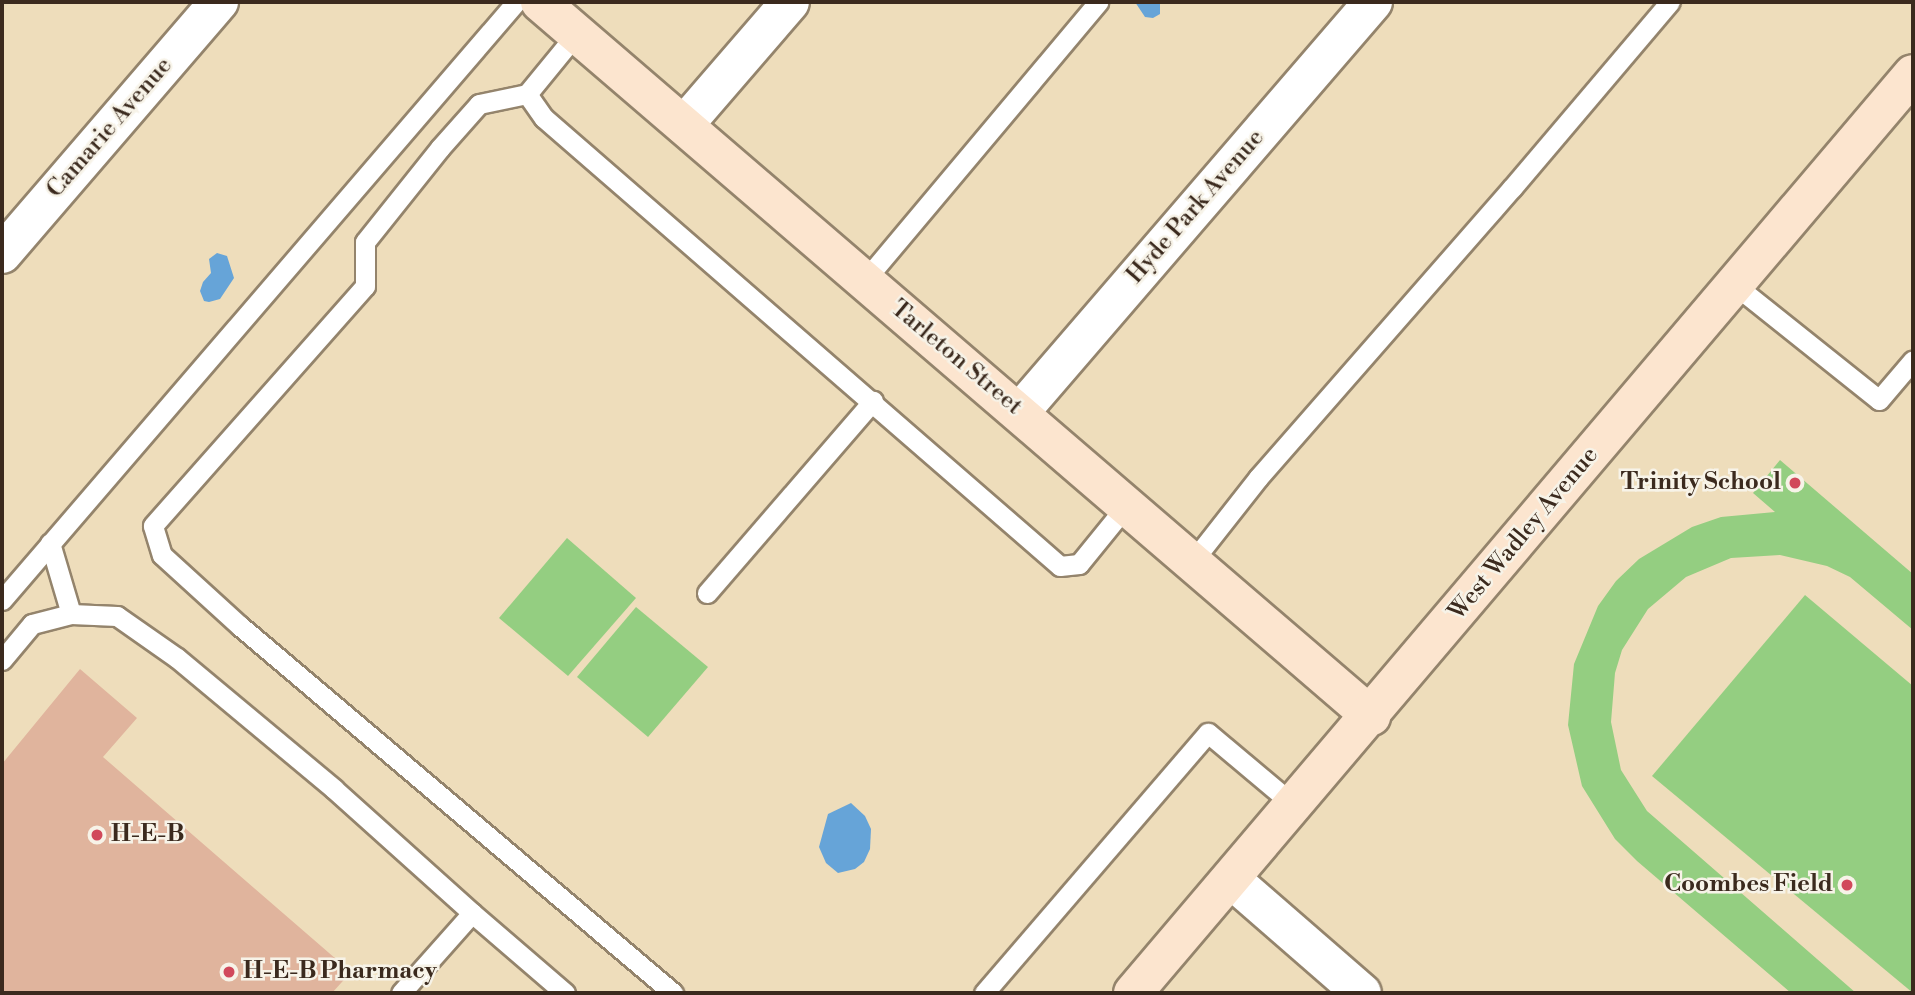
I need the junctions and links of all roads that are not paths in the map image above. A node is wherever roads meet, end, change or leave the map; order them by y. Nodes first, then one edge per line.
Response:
1 (219, 2) edge
2 (516, 2) edge
3 (540, 2) edge
4 (790, 2) edge
5 (1098, 2) edge
6 (1373, 2) edge
7 (1670, 2) edge
8 (577, 33) junction
9 (1913, 74) edge
10 (527, 94) junction
11 (684, 125) junction
12 (2, 254) edge
13 (865, 280) junction
14 (1735, 285) junction
15 (1913, 360) edge
16 (873, 401) junction
17 (1020, 412) junction
18 (1127, 505) junction
19 (50, 542) junction
20 (1192, 562) junction
21 (707, 593) dead end
22 (2, 600) edge
23 (71, 614) junction
24 (2, 660) edge
25 (1371, 716) junction
26 (1295, 806) junction
27 (1232, 880) junction
28 (472, 913) junction
29 (414, 989) edge
30 (565, 993) edge
31 (673, 993) edge
32 (984, 993) edge
33 (1133, 993) edge
34 (1362, 993) edge

1 - 12 street, Camarie Avenue
2 - 19 lane
3 - 8 main road, Tarleton Street
4 - 11 street
5 - 13 lane
6 - 17 street, Hyde Park Avenue
7 - 20 lane
8 - 10 lane
8 - 11 main road, Tarleton Street
9 - 14 main road, West Wadley Avenue
10 - 16 lane
10 - 31 lane
11 - 13 main road, Tarleton Street
13 - 17 main road, Tarleton Street
14 - 15 lane
14 - 25 main road, West Wadley Avenue
16 - 18 lane
16 - 21 lane
17 - 18 main road, Tarleton Street
18 - 20 main road, Tarleton Street
19 - 22 lane
19 - 23 lane
20 - 25 main road, Tarleton Street
23 - 24 lane
23 - 28 lane
25 - 26 main road, West Wadley Avenue
26 - 27 main road, West Wadley Avenue
26 - 32 lane
27 - 33 main road, West Wadley Avenue
27 - 34 street
28 - 29 lane
28 - 30 lane

